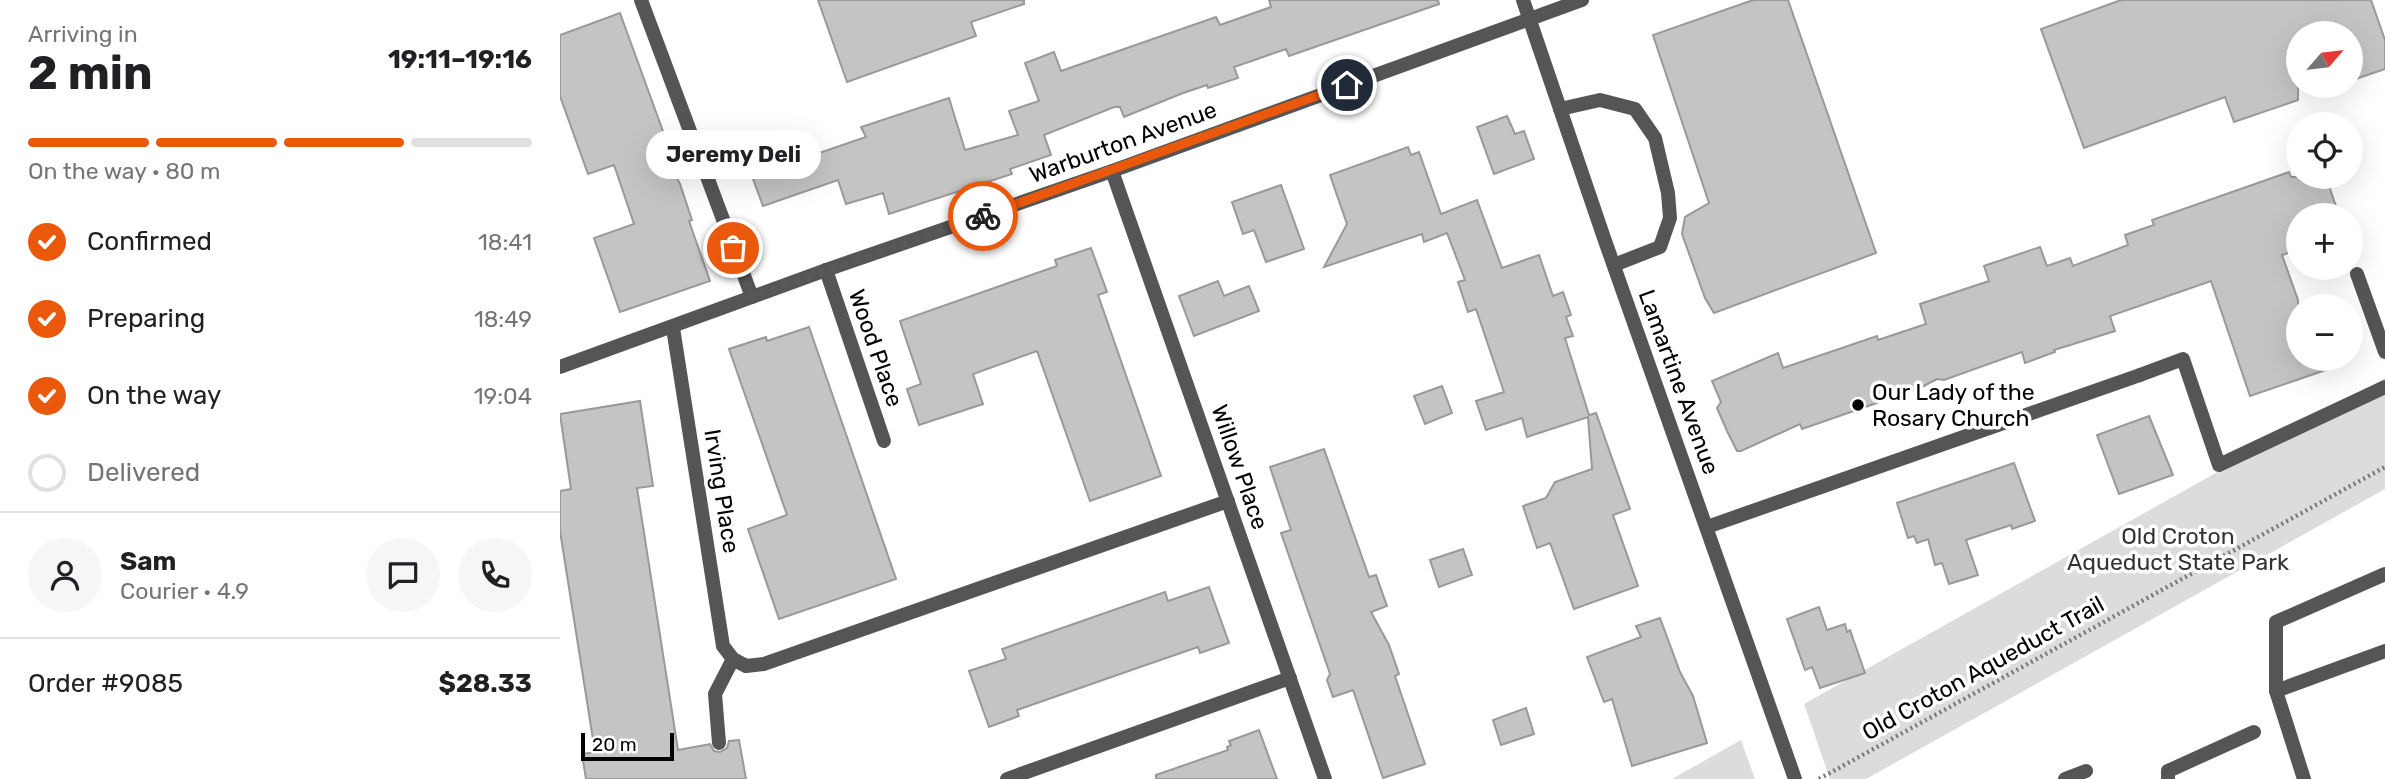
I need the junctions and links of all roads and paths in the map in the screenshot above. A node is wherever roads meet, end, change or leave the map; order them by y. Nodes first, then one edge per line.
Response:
1 (642, 0) edge
2 (1523, 0) edge
3 (1582, 0) edge
4 (1530, 18) junction
5 (1560, 109) junction
6 (1112, 171) junction
7 (1614, 265) junction
8 (826, 270) junction
9 (2359, 280) edge
10 (752, 297) junction
11 (673, 328) junction
12 (2385, 352) edge
13 (560, 367) edge
14 (2385, 387) edge
15 (884, 441) dead end
16 (2385, 467) edge
17 (1228, 501) junction
18 (1707, 527) junction
19 (2385, 574) edge
20 (2385, 650) edge
21 (733, 659) junction
22 (1290, 678) junction
23 (2276, 691) junction
24 (2254, 733) dead end
25 (719, 743) dead end
26 (2086, 771) dead end
27 (1007, 779) edge
28 (1325, 779) edge
29 (1795, 779) edge
30 (1819, 779) edge
31 (2065, 779) edge
32 (2168, 779) edge
33 (2304, 779) edge

1 - 10 street
2 - 4 street, Lamartine Avenue
3 - 4 street, Warburton Avenue
4 - 5 street, Lamartine Avenue
4 - 6 street, Warburton Avenue
5 - 7 street, Lamartine Avenue
5 - 7 street
6 - 8 street, Warburton Avenue
6 - 17 street, Willow Place
7 - 18 street, Lamartine Avenue
8 - 10 street, Warburton Avenue
8 - 15 street, Wood Place
9 - 12 street
10 - 11 street, Warburton Avenue
11 - 13 street, Warburton Avenue
11 - 21 street, Irving Place
14 - 18 street
16 - 30 path, Old Croton Aqueduct Trail
17 - 21 street
17 - 22 street, Willow Place
18 - 29 street, Lamartine Avenue
19 - 23 street
20 - 23 street
21 - 25 street
22 - 27 street
22 - 28 street, Willow Place
23 - 33 street
24 - 32 street
26 - 31 street

